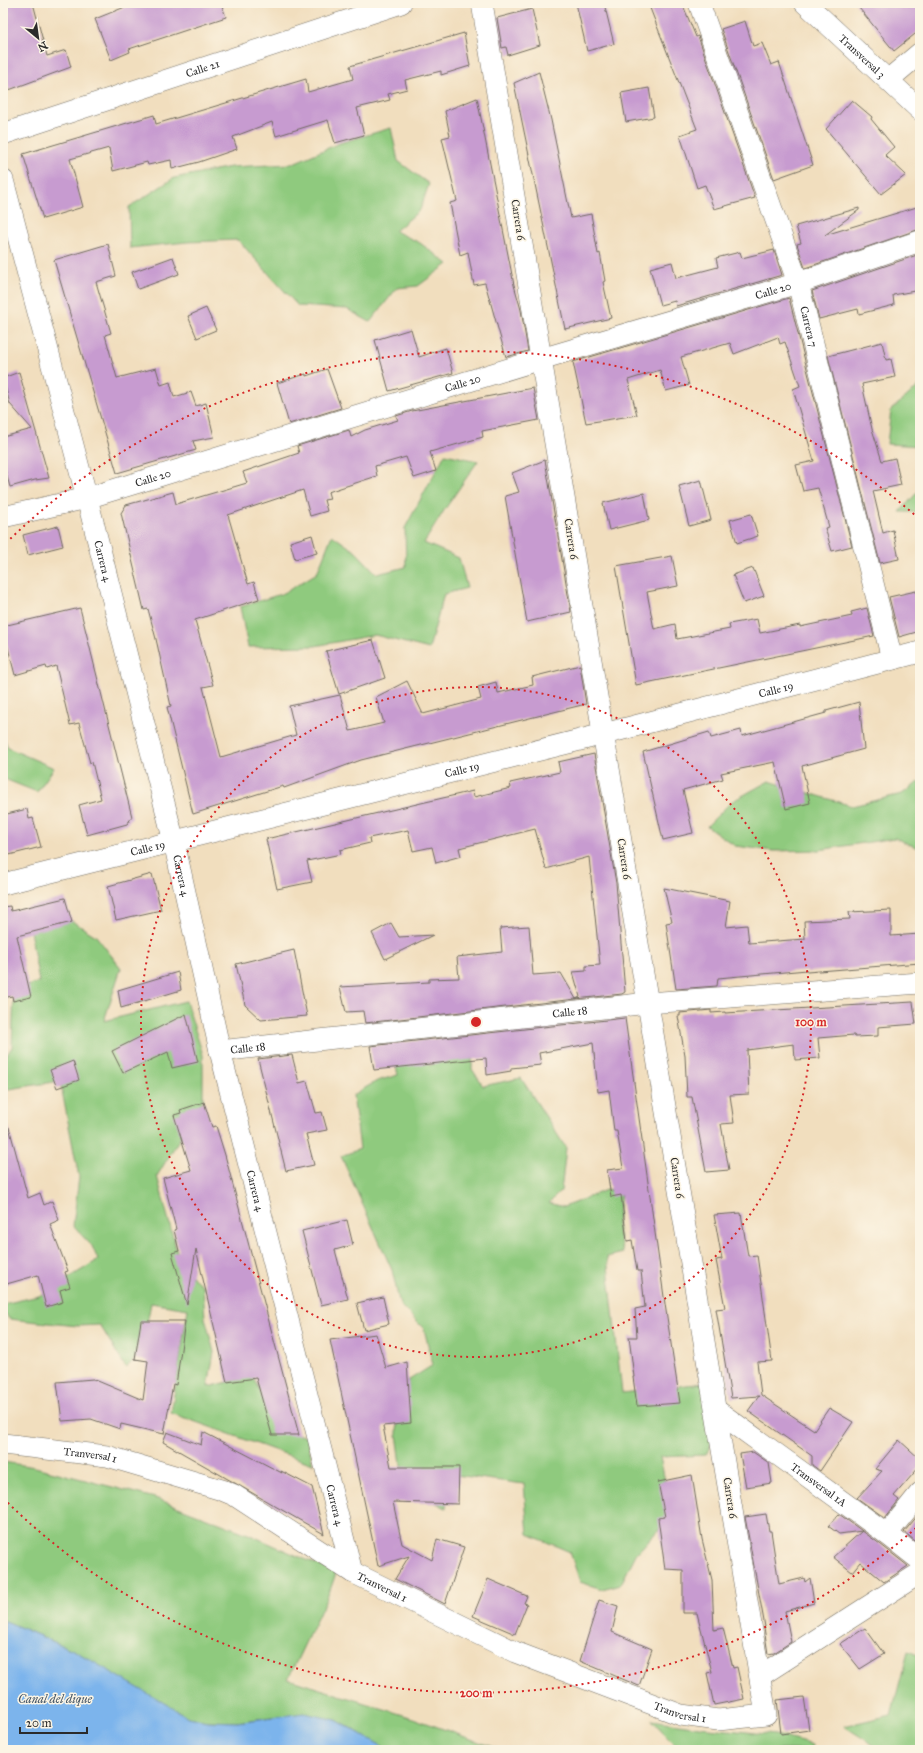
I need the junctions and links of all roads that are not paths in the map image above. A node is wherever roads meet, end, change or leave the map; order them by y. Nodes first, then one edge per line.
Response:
1 (401, 3) edge
2 (699, 3) edge
3 (805, 3) edge
4 (485, 4) edge
5 (920, 53) edge
6 (888, 80) junction
7 (920, 110) edge
8 (3, 134) edge
9 (3, 180) edge
10 (920, 241) edge
11 (798, 283) junction
12 (541, 359) junction
13 (87, 498) junction
14 (3, 517) edge
15 (920, 652) edge
16 (892, 659) junction
17 (604, 734) junction
18 (174, 842) junction
19 (3, 884) edge
20 (920, 983) edge
21 (648, 1003) junction
22 (220, 1051) junction
23 (716, 1410) junction
24 (3, 1444) edge
25 (920, 1492) edge
26 (887, 1534) junction
27 (920, 1560) edge
28 (352, 1572) junction
29 (920, 1573) edge
30 (760, 1676) junction
31 (766, 1715) joint

1 - 8 street, Calle 21
2 - 11 street, Carrera 7
3 - 6 street, Transversal 3
4 - 12 street, Carrera 6
5 - 6 street
6 - 7 street, Transversal 3
9 - 13 street, Carrera 4
10 - 11 street, Calle 20
11 - 12 street, Calle 20
11 - 16 street, Carrera 7
12 - 13 street, Calle 20
12 - 17 street, Carrera 6
13 - 14 street, Calle 20
13 - 18 street, Carrera 4
15 - 16 street, Calle 19
16 - 17 street, Calle 19
17 - 18 street, Calle 19
17 - 21 street, Carrera 6
18 - 19 street, Calle 19
18 - 22 street, Carrera 4
20 - 21 street, Calle 18
21 - 22 street, Calle 18
21 - 23 street, Carrera 6
22 - 28 street, Carrera 4
23 - 26 street, Transversal 1A
23 - 30 street, Carrera 6
24 - 28 street, Tranversal 1
25 - 26 street
26 - 27 street, Transversal 1A
28 - 31 street, Tranversal 1
29 - 30 street
30 - 31 street, Carrera 6

